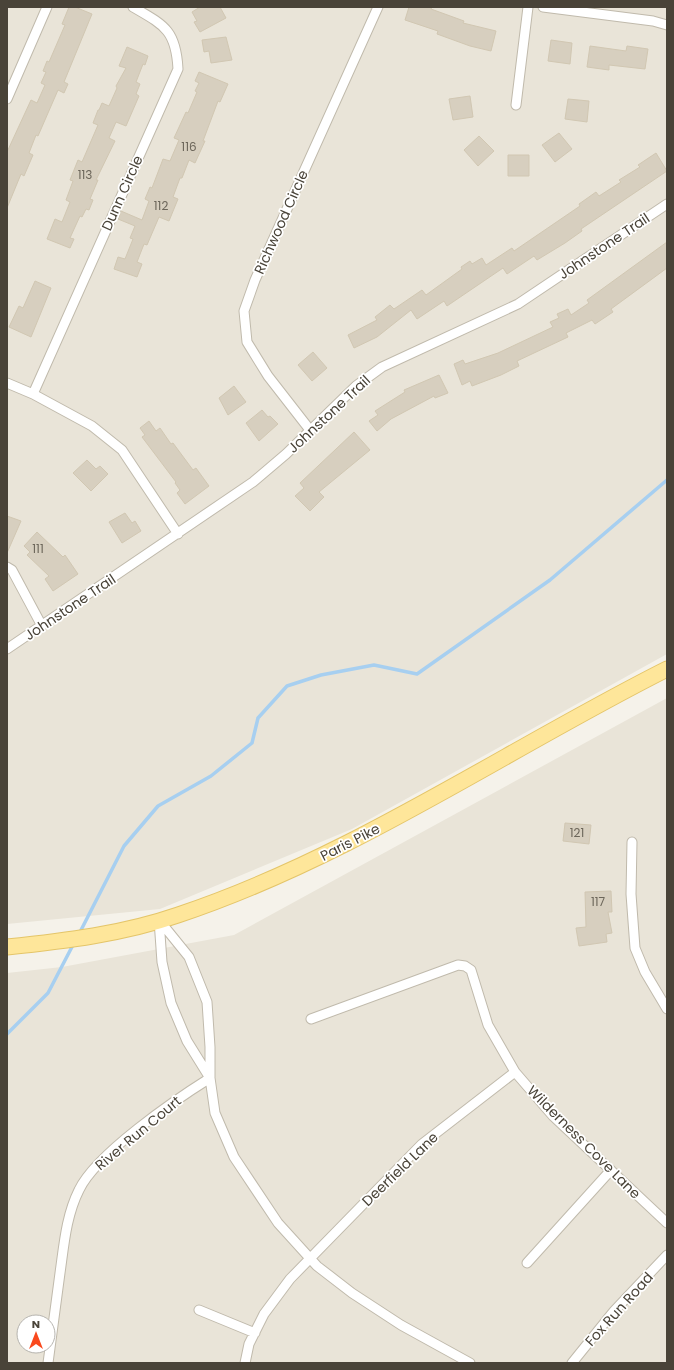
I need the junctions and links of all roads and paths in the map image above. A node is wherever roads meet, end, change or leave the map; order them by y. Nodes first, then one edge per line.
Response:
1 (47, 7) edge
2 (133, 7) edge
3 (378, 7) edge
4 (528, 7) edge
5 (543, 7) edge
6 (667, 25) edge
7 (7, 98) edge
8 (516, 105) dead end
9 (667, 204) edge
10 (7, 383) edge
11 (33, 394) junction
12 (310, 430) junction
13 (178, 534) junction
14 (7, 567) edge
15 (42, 626) junction
16 (7, 649) edge
17 (667, 669) edge
18 (632, 842) dead end
19 (159, 920) junction
20 (7, 948) edge
21 (667, 1009) edge
22 (311, 1019) dead end
23 (515, 1072) junction
24 (210, 1078) junction
25 (611, 1170) junction
26 (667, 1223) edge
27 (667, 1256) edge
28 (310, 1258) junction
29 (527, 1263) dead end
30 (199, 1310) dead end
31 (255, 1332) junction
32 (48, 1363) edge
33 (244, 1363) edge
34 (470, 1363) edge
35 (572, 1363) edge

1 - 7 street
2 - 11 street, Dunn Circle
3 - 12 street, Richwood Circle
4 - 8 street
5 - 6 street
9 - 12 street, Johnstone Trail
10 - 11 street
11 - 13 street
12 - 13 street, Johnstone Trail
13 - 15 street, Johnstone Trail
14 - 15 street
15 - 16 street, Johnstone Trail
17 - 19 main road, Paris Pike
18 - 21 street
19 - 20 main road, Paris Pike
19 - 24 street
19 - 24 street
22 - 23 street, Wilderness Cove Lane
23 - 25 street, Wilderness Cove Lane
23 - 28 street, Deerfield Lane
24 - 28 street
24 - 32 street, River Run Court
25 - 26 street, Wilderness Cove Lane
25 - 29 street
27 - 35 street, Fox Run Road
28 - 31 street, Deerfield Lane
28 - 34 street
30 - 31 street
31 - 33 street, Deerfield Lane

